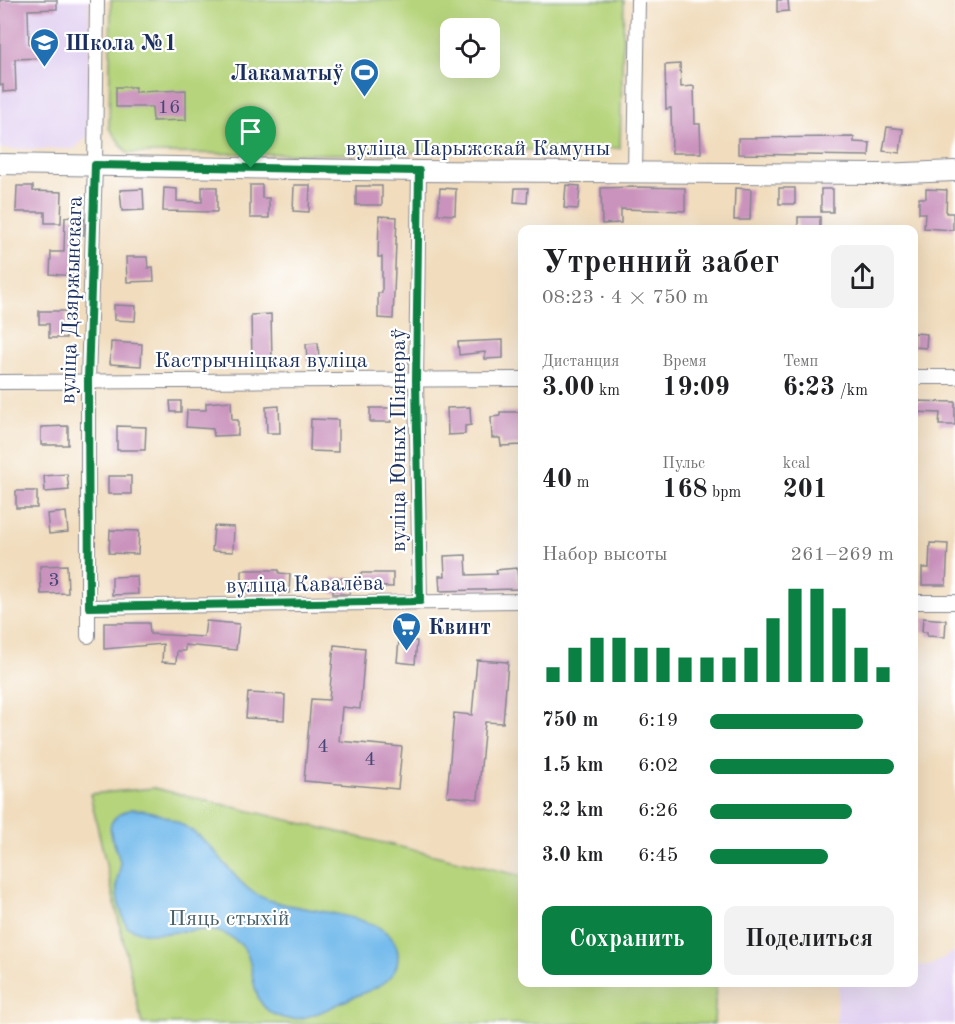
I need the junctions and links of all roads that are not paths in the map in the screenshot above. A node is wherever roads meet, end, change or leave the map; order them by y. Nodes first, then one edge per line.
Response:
1 (97, 0) edge
2 (638, 0) edge
3 (0, 164) edge
4 (95, 165) junction
5 (419, 171) junction
6 (955, 171) edge
7 (635, 172) junction
8 (918, 377) edge
9 (955, 377) edge
10 (518, 379) edge
11 (88, 380) junction
12 (416, 380) junction
13 (0, 382) edge
14 (420, 601) junction
15 (518, 601) edge
16 (918, 602) edge
17 (955, 602) edge
18 (89, 607) junction
19 (88, 636) dead end

1 - 4 street, вуліца Дзяржынскага
2 - 7 street
3 - 4 street, вуліца Парыжскай Камуны
4 - 5 street, вуліца Парыжскай Камуны
4 - 11 street, вуліца Дзяржынскага
5 - 7 street, вуліца Парыжскай Камуны
5 - 12 street, вуліца Юных Піянераў
6 - 7 street, вуліца Парыжскай Камуны
8 - 9 street
10 - 12 street, Кастрычніцкая вуліца
11 - 12 street, Кастрычніцкая вуліца
11 - 13 street, Кастрычніцкая вуліца
11 - 18 street, вуліца Дзяржынскага
12 - 14 street, вуліца Юных Піянераў
14 - 15 street, вуліца Кавалёва
14 - 18 street, вуліца Кавалёва
16 - 17 street
18 - 19 street, вуліца Дзяржынскага

